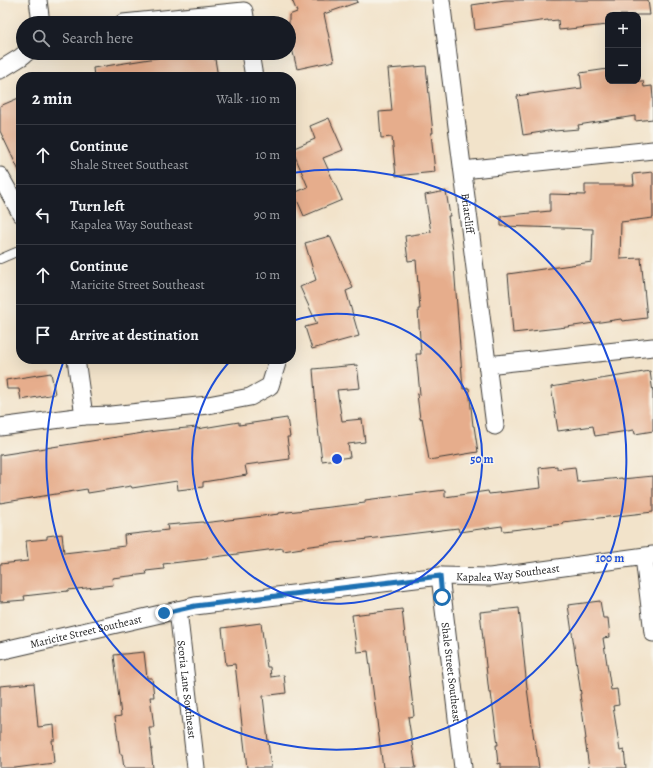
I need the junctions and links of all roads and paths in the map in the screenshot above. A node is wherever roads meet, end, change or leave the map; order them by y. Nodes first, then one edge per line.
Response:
1 (38, 0) edge
2 (441, 0) edge
3 (41, 16) edge
4 (194, 16) edge
5 (245, 16) edge
6 (16, 60) edge
7 (251, 60) edge
8 (0, 70) edge
9 (253, 72) edge
10 (653, 150) edge
11 (463, 170) junction
12 (0, 176) edge
13 (16, 205) edge
14 (16, 252) edge
15 (0, 259) edge
16 (653, 347) edge
17 (77, 364) edge
18 (277, 364) edge
19 (487, 364) junction
20 (84, 416) junction
21 (495, 426) dead end
22 (0, 427) edge
23 (648, 556) edge
24 (440, 576) junction
25 (195, 606) joint
26 (178, 610) junction
27 (653, 633) edge
28 (0, 650) edge
29 (196, 768) edge
30 (463, 768) edge

1 - 3 street
2 - 11 street, Briarcliff
4 - 5 street
6 - 8 street
7 - 9 street
10 - 11 street
11 - 19 street, Briarcliff
12 - 13 street
14 - 15 lane
16 - 19 street
17 - 20 street
18 - 20 street
19 - 21 street, Briarcliff
20 - 22 street
23 - 24 street, Kapalea Way Southeast
23 - 27 street
24 - 25 street, Kapalea Way Southeast
24 - 30 street, Shale Street Southeast
25 - 26 street, Maricite Street Southeast
26 - 28 street, Maricite Street Southeast
26 - 29 street, Scoria Lane Southeast

